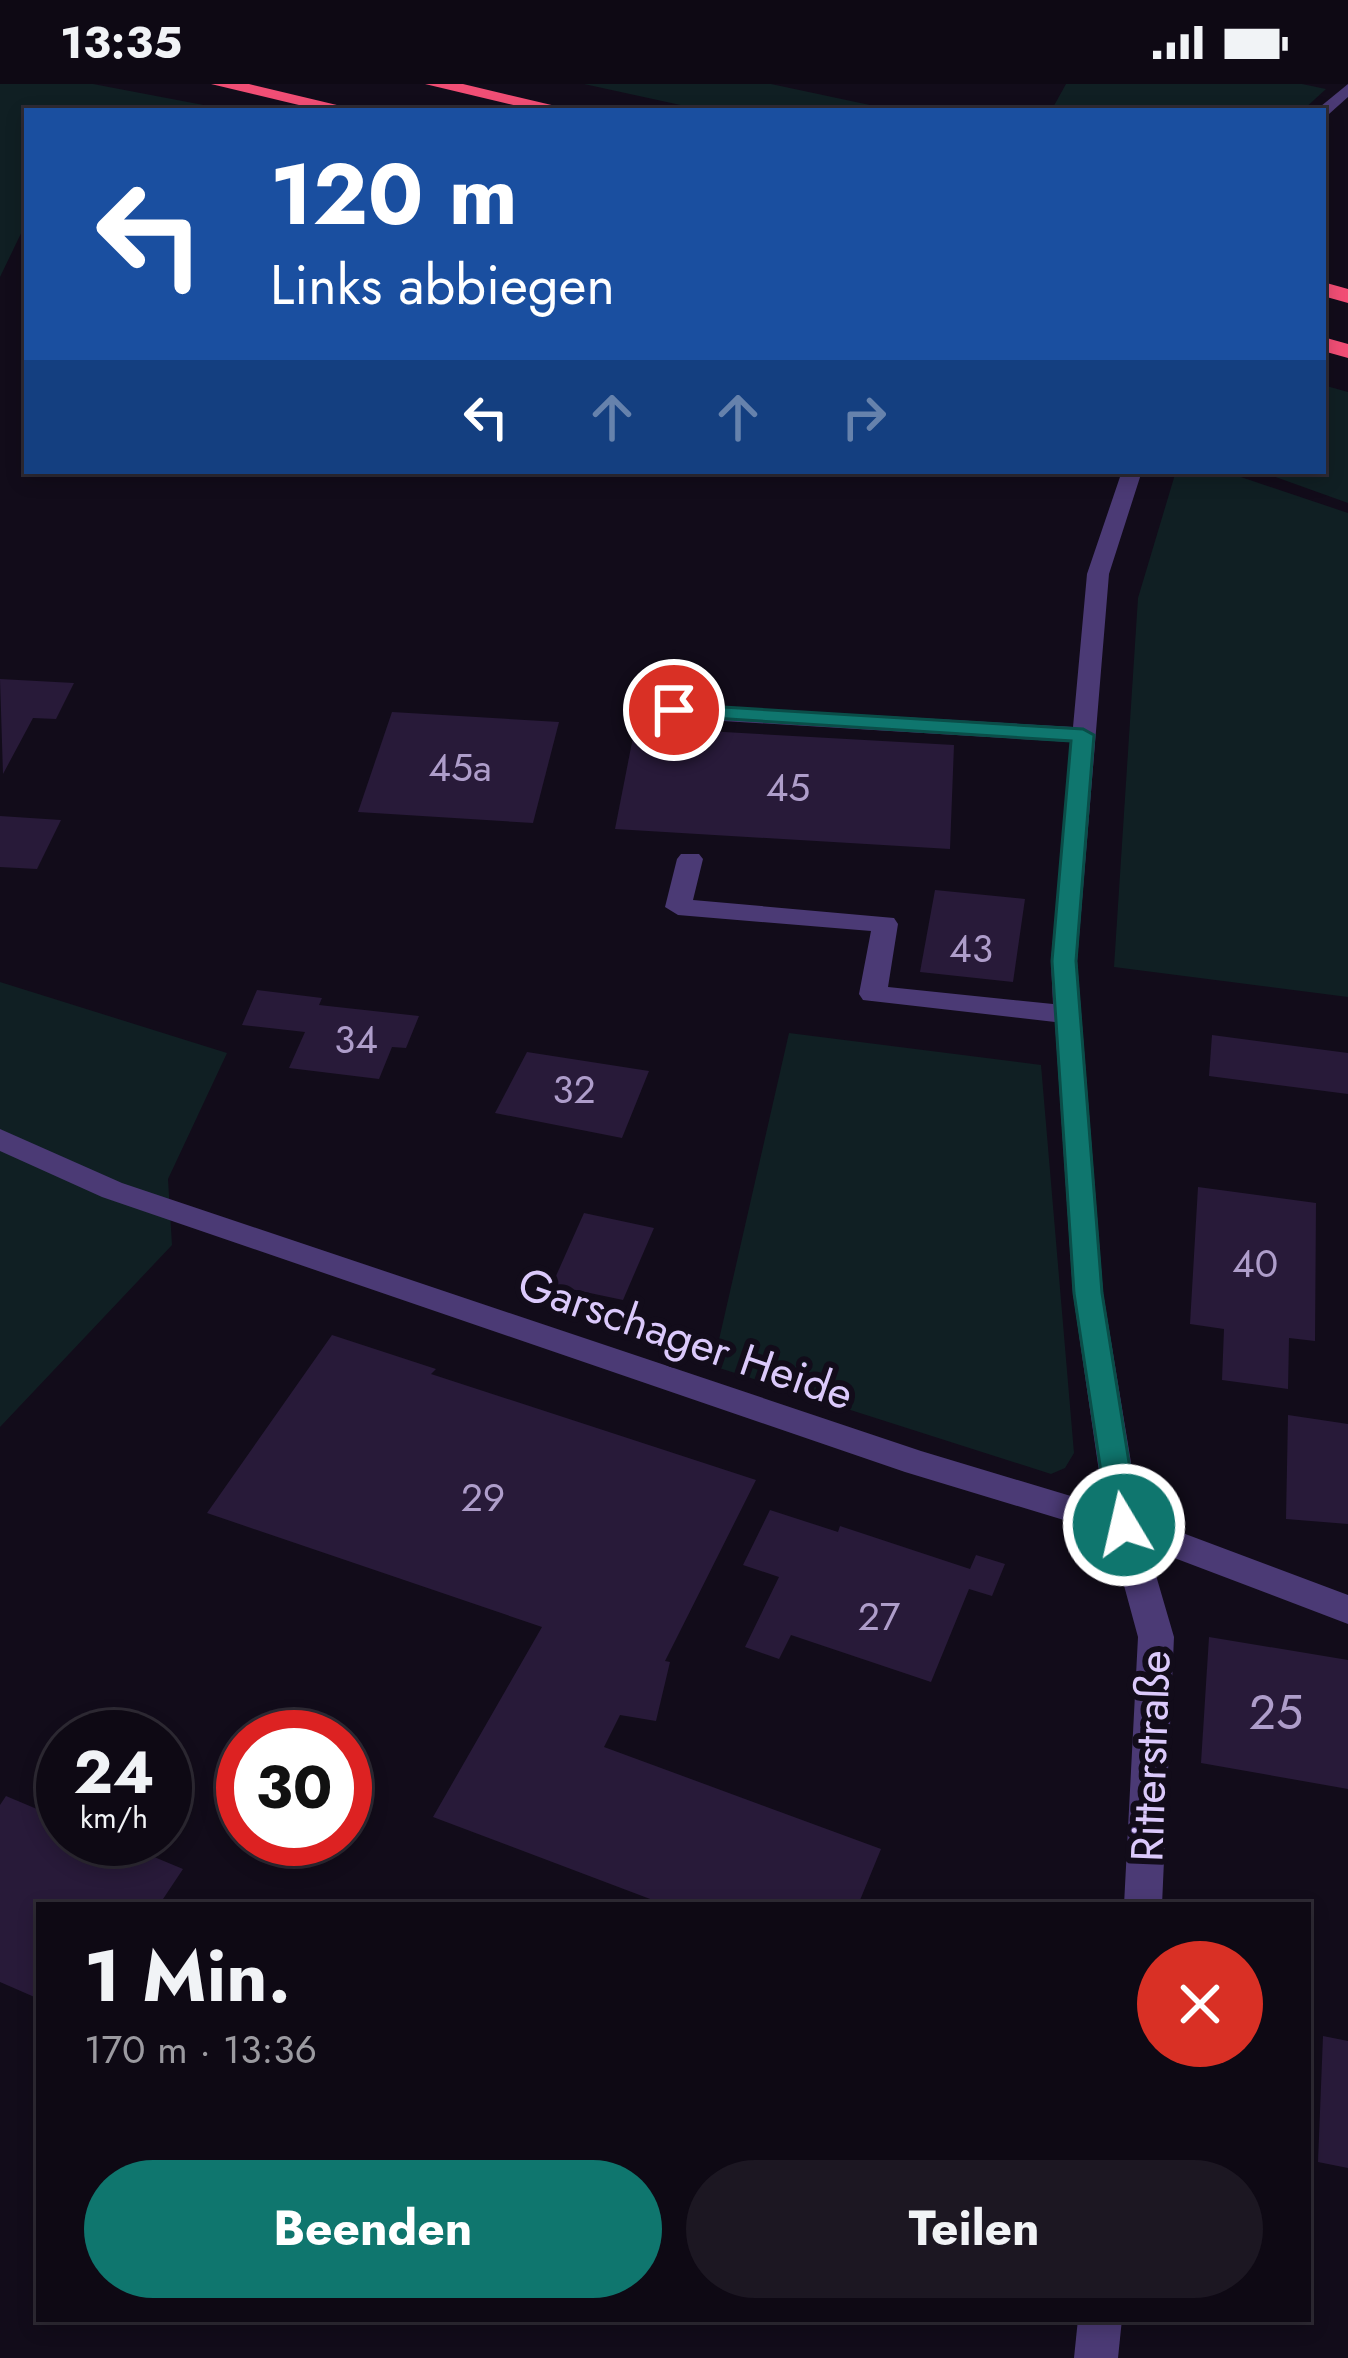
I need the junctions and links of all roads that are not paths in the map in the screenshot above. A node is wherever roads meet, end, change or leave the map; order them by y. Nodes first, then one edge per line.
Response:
1 (221, 84) edge
2 (435, 84) edge
3 (337, 108) edge
4 (552, 108) edge
5 (1131, 474) edge
6 (674, 710) dead end
7 (1083, 735) junction
8 (690, 859) dead end
9 (1071, 1015) junction
10 (0, 1138) edge
11 (1124, 1525) junction
12 (1348, 1610) edge
13 (1143, 1902) edge
14 (1100, 2322) edge
15 (1096, 2358) edge

1 - 3 highway
2 - 4 highway
5 - 7 street, Ritterstraße
6 - 7 street
7 - 9 street, Ritterstraße
8 - 9 street
9 - 11 street, Ritterstraße
10 - 11 street, Garschager Heide
11 - 12 street, Garschager Heide
11 - 13 street, Ritterstraße
14 - 15 street

